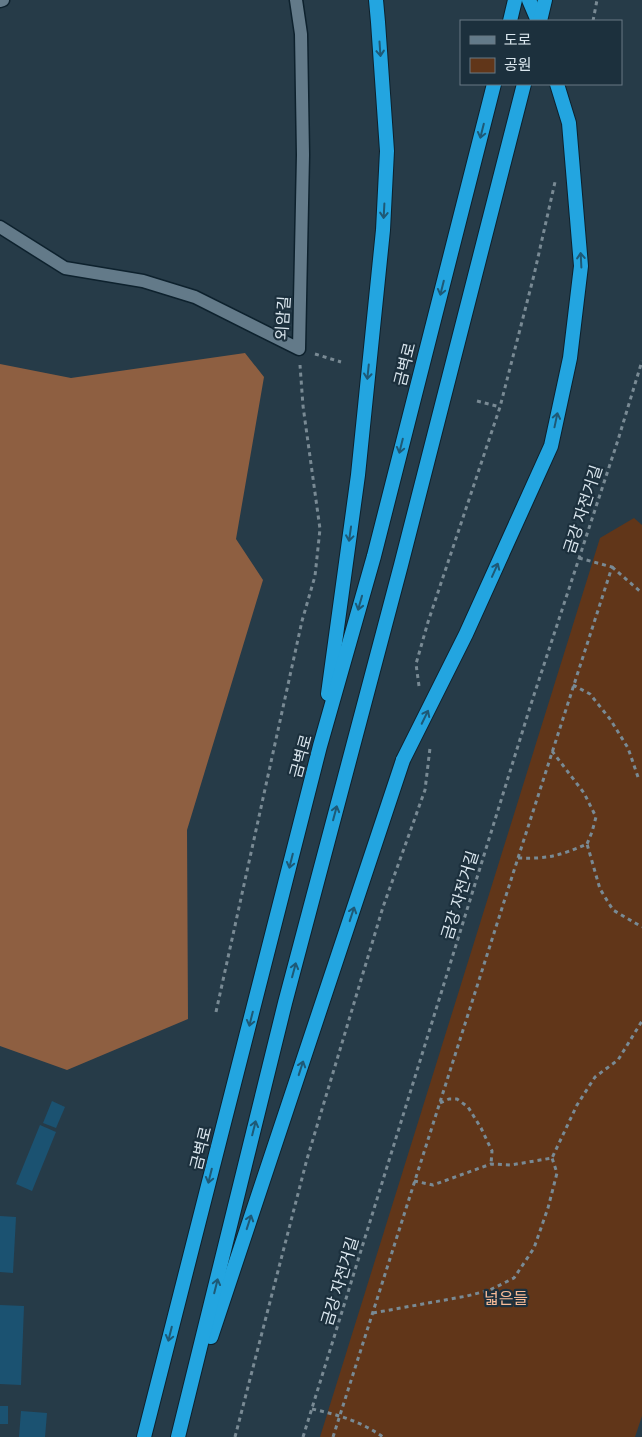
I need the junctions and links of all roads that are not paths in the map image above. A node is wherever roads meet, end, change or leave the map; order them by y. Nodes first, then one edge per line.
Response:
1 (296, 0) edge
2 (374, 0) edge
3 (515, 0) edge
4 (529, 0) edge
5 (545, 0) edge
6 (510, 20) edge
7 (539, 20) edge
8 (539, 20) edge
9 (494, 85) edge
10 (524, 85) edge
11 (557, 85) edge
12 (0, 228) edge
13 (320, 746) junction
14 (178, 1436) edge
15 (144, 1437) edge

1 - 12 street, 외암길
2 -> 13 highway
3 - 6 highway
4 - 7 highway
5 - 8 highway
9 -> 13 highway, 금벽로
14 -> 10 highway
14 -> 11 highway, bridge
13 -> 15 highway, 금벽로

